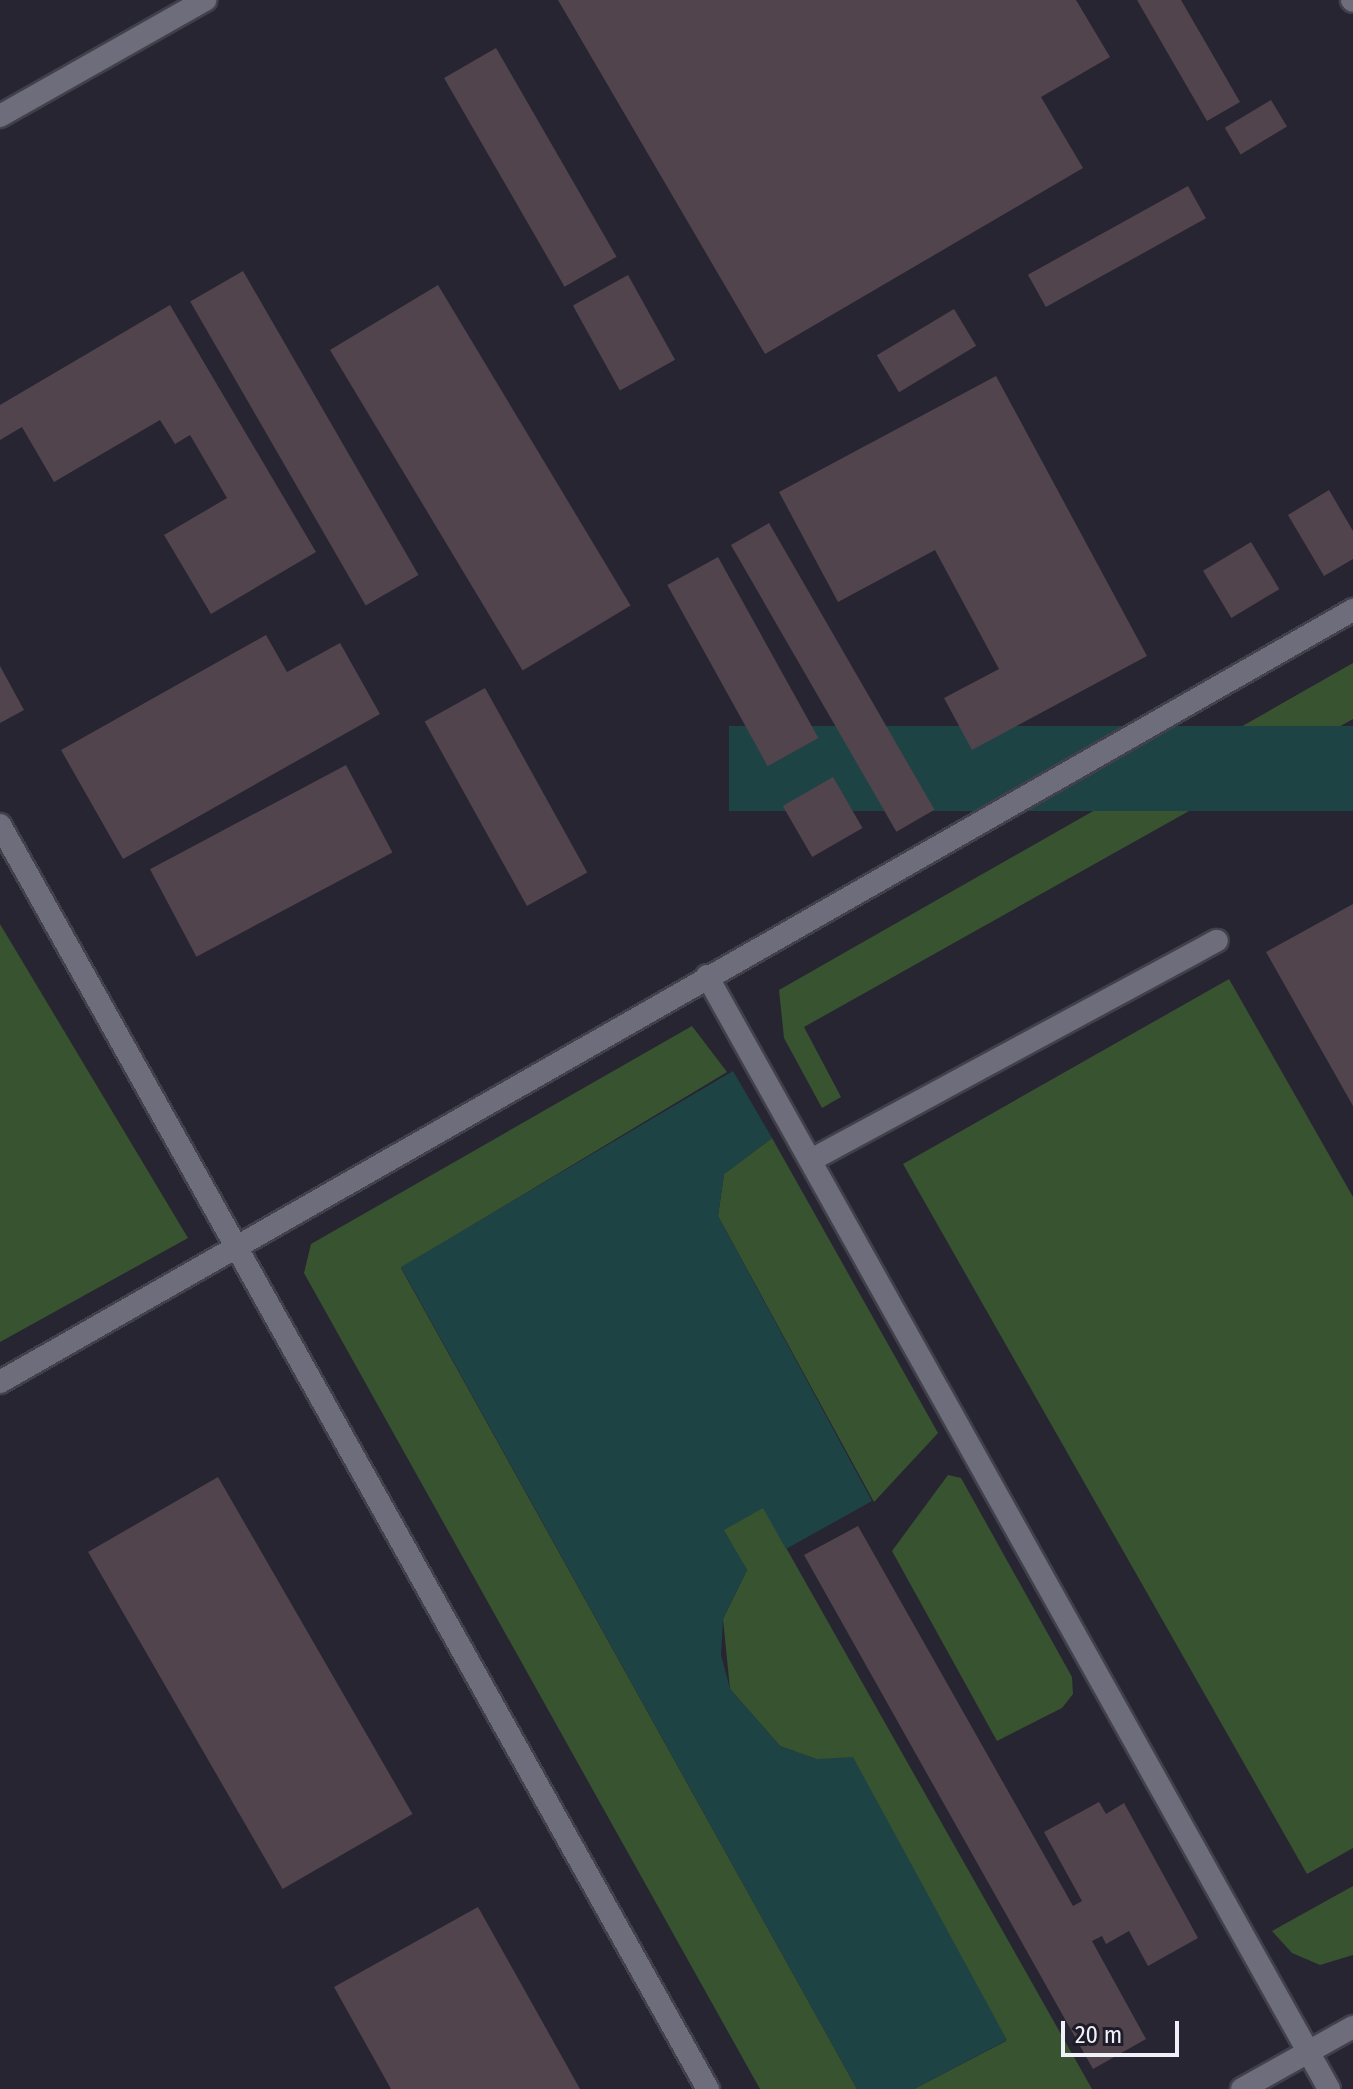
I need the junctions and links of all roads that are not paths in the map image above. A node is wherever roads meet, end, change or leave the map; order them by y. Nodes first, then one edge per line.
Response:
1 (205, 0) edge
2 (0, 116) edge
3 (1353, 610) edge
4 (0, 825) edge
5 (1217, 941) dead end
6 (707, 976) junction
7 (813, 1159) junction
8 (242, 1249) junction
9 (0, 1382) edge
10 (1353, 2027) edge
11 (1308, 2052) junction
12 (708, 2089) edge
13 (1242, 2089) edge
14 (1329, 2089) edge

1 - 2 street
3 - 6 street
4 - 8 street
5 - 7 street
6 - 7 street
6 - 8 street
7 - 11 street
8 - 9 street
8 - 12 street
10 - 11 street
11 - 13 street
11 - 14 street

